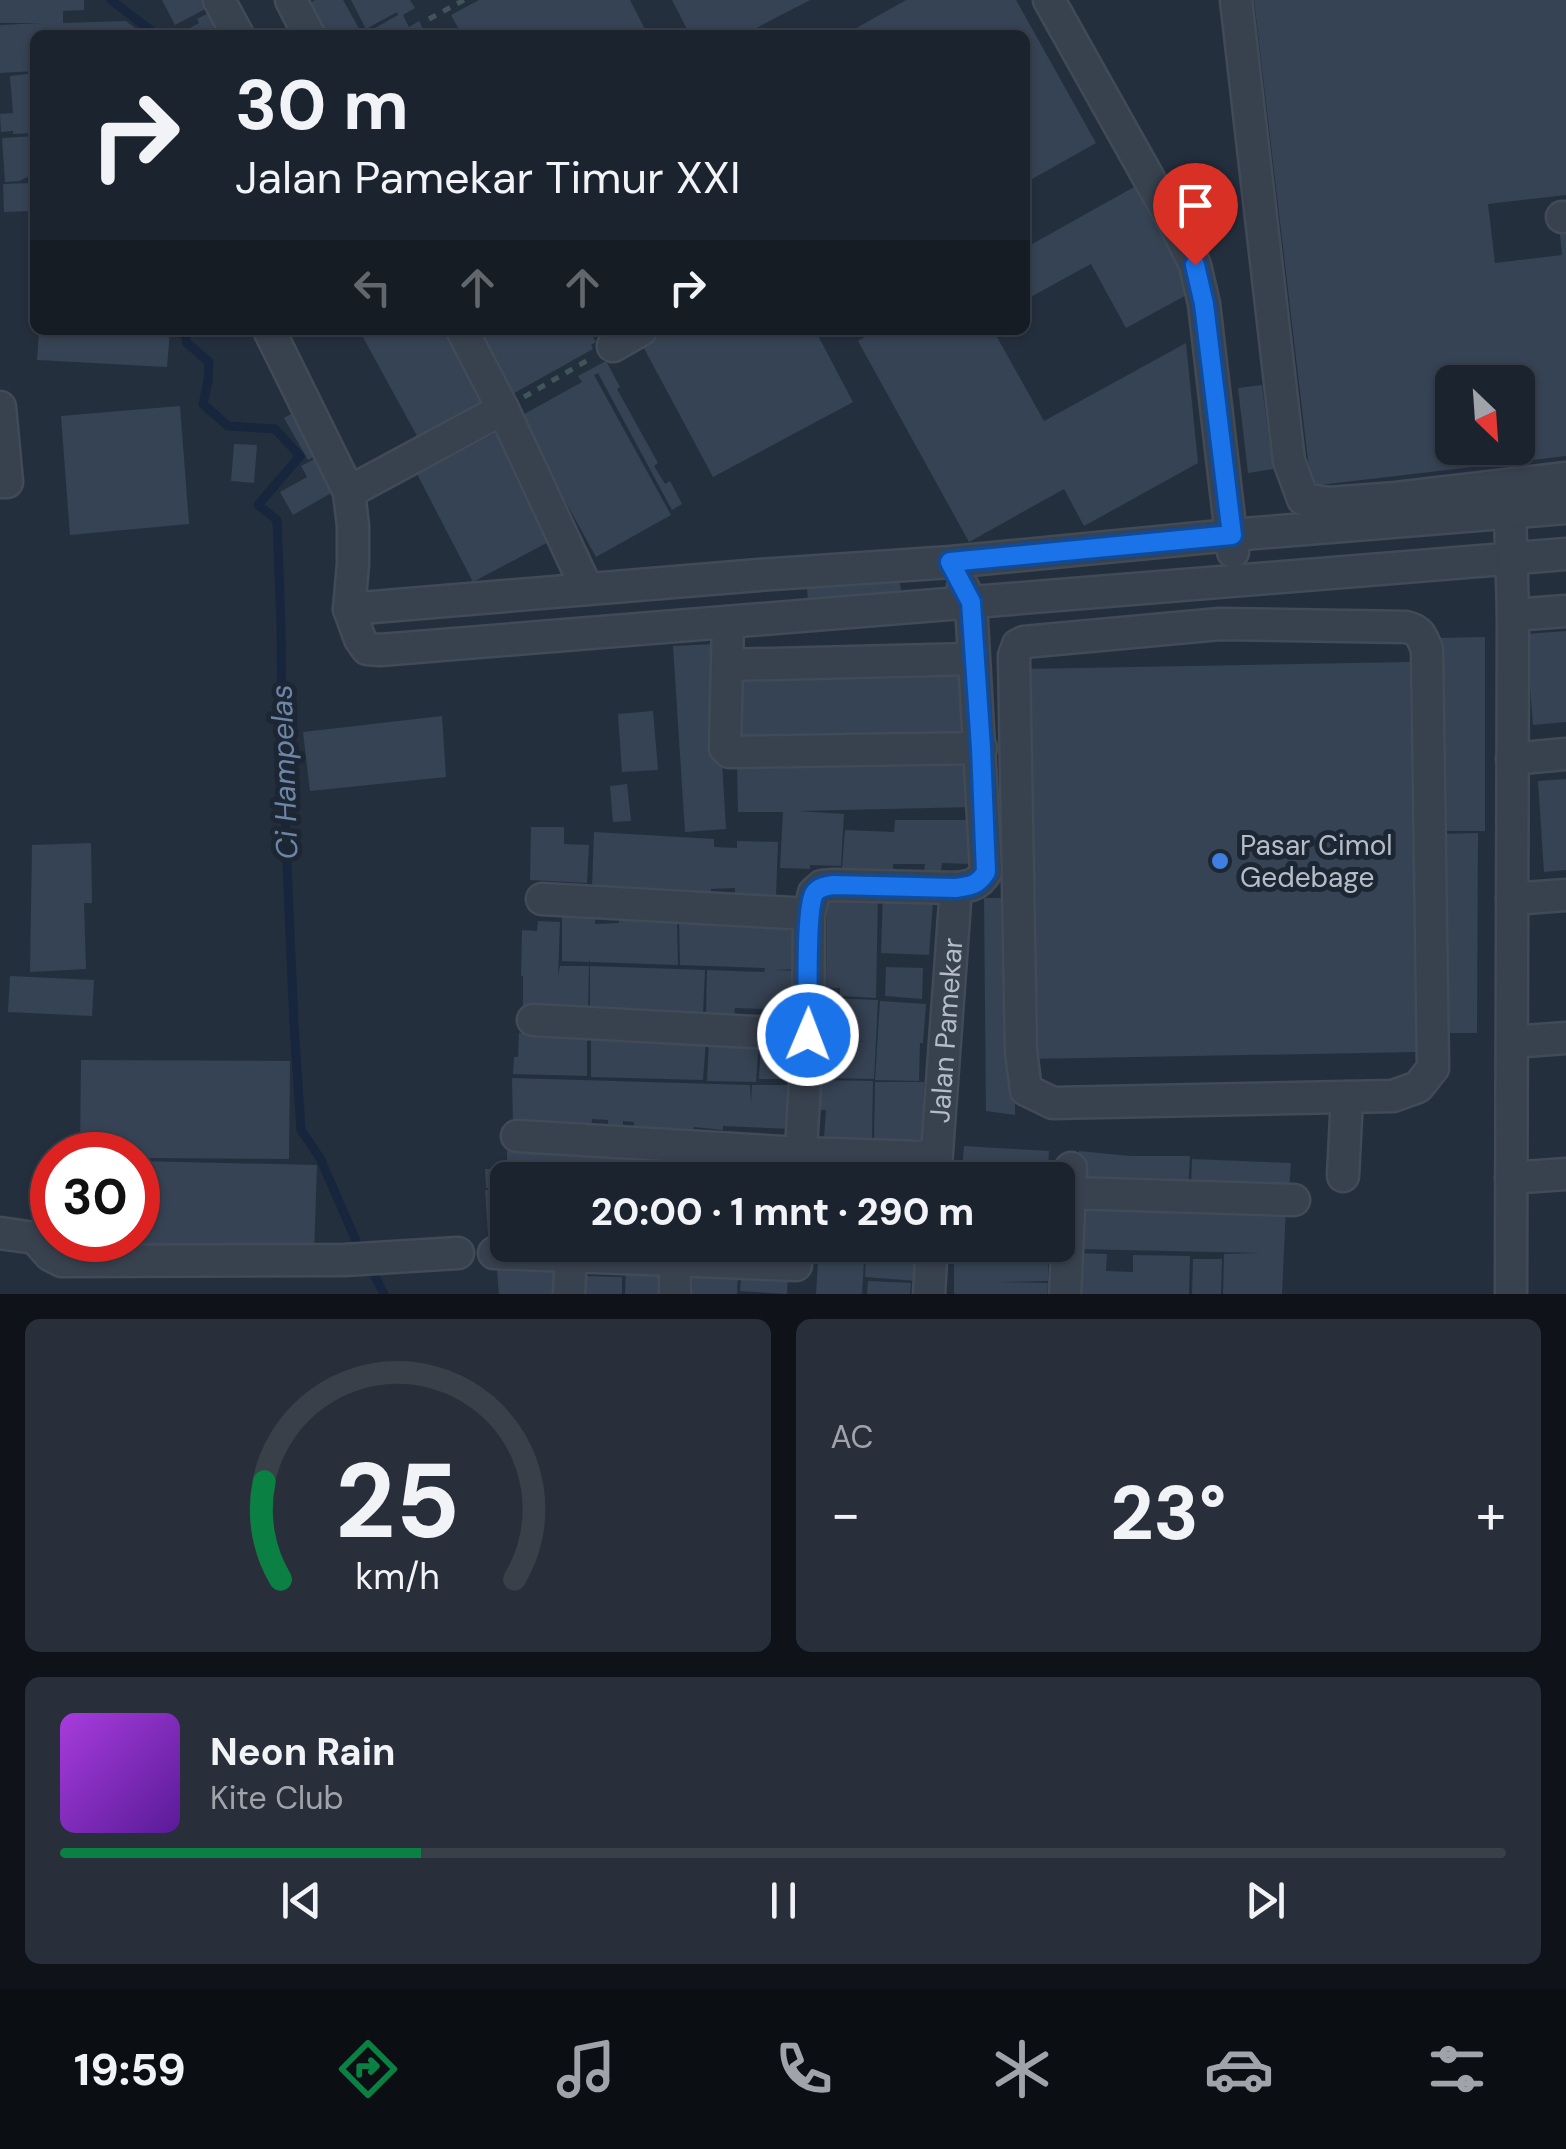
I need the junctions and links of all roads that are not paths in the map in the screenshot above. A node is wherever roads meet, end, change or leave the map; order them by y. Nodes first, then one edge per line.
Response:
1 (219, 0) edge
2 (291, 0) edge
3 (1049, 0) edge
4 (1236, 0) edge
5 (235, 30) edge
6 (306, 30) edge
7 (272, 335) edge
8 (465, 335) edge
9 (632, 335) edge
10 (613, 346) road end
11 (0, 408) edge
12 (503, 409) junction
13 (1566, 478) edge
14 (0, 482) edge
15 (350, 492) junction
16 (1566, 508) edge
17 (1510, 512) junction
18 (1232, 535) junction
19 (1566, 554) edge
20 (1512, 558) junction
21 (950, 562) junction
22 (1227, 581) junction
23 (587, 590) junction
24 (971, 602) junction
25 (349, 609) junction
26 (1566, 611) edge
27 (1512, 615) junction
28 (728, 622) junction
29 (1220, 624) junction
30 (974, 658) junction
31 (727, 665) junction
32 (981, 748) junction
33 (1566, 754) edge
34 (1512, 759) junction
35 (956, 888) junction
36 (1566, 895) edge
37 (542, 899) dead end
38 (1512, 899) junction
39 (809, 914) junction
40 (533, 1020) dead end
41 (808, 1035) junction
42 (1566, 1038) edge
43 (1512, 1042) junction
44 (1348, 1097) junction
45 (517, 1136) dead end
46 (762, 1162) edge
47 (800, 1162) edge
48 (862, 1162) edge
49 (929, 1162) edge
50 (936, 1162) edge
51 (1566, 1174) edge
52 (1343, 1176) dead end
53 (1511, 1178) junction
54 (1294, 1200) dead end
55 (0, 1233) edge
56 (458, 1253) dead end
57 (571, 1262) edge
58 (675, 1262) edge
59 (692, 1262) edge
60 (931, 1262) edge
61 (796, 1268) edge
62 (570, 1294) edge
63 (675, 1294) edge
64 (929, 1294) edge
65 (1065, 1294) edge
66 (1511, 1294) edge

1 - 5 street
2 - 6 street
3 - 18 street
4 - 13 street
7 - 15 street
8 - 12 street
9 - 10 street
11 - 14 street
12 - 15 street
12 - 23 street
15 - 25 street
16 - 17 street
17 - 18 street
17 - 20 street
18 - 21 street
18 - 22 street
19 - 20 street
20 - 22 street
20 - 27 street
21 - 23 street
21 - 24 street
22 - 24 street
22 - 29 street
23 - 25 street
24 - 28 street
24 - 30 street
25 - 28 street
26 - 27 street
27 - 34 street
28 - 31 street
29 - 44 street
29 - 44 street
30 - 31 street
30 - 32 street
31 - 32 street
32 - 35 street
33 - 34 street
34 - 38 street
35 - 39 street
35 - 50 street, Jalan Pamekar
36 - 38 street
37 - 39 street
38 - 43 street
39 - 41 street
40 - 41 street
41 - 47 street
42 - 43 street
43 - 53 street
44 - 52 street
45 - 46 street
48 - 49 street
51 - 53 street
53 - 66 street
54 - 65 street
55 - 56 street
57 - 62 street
58 - 63 street
59 - 61 street
60 - 64 street

